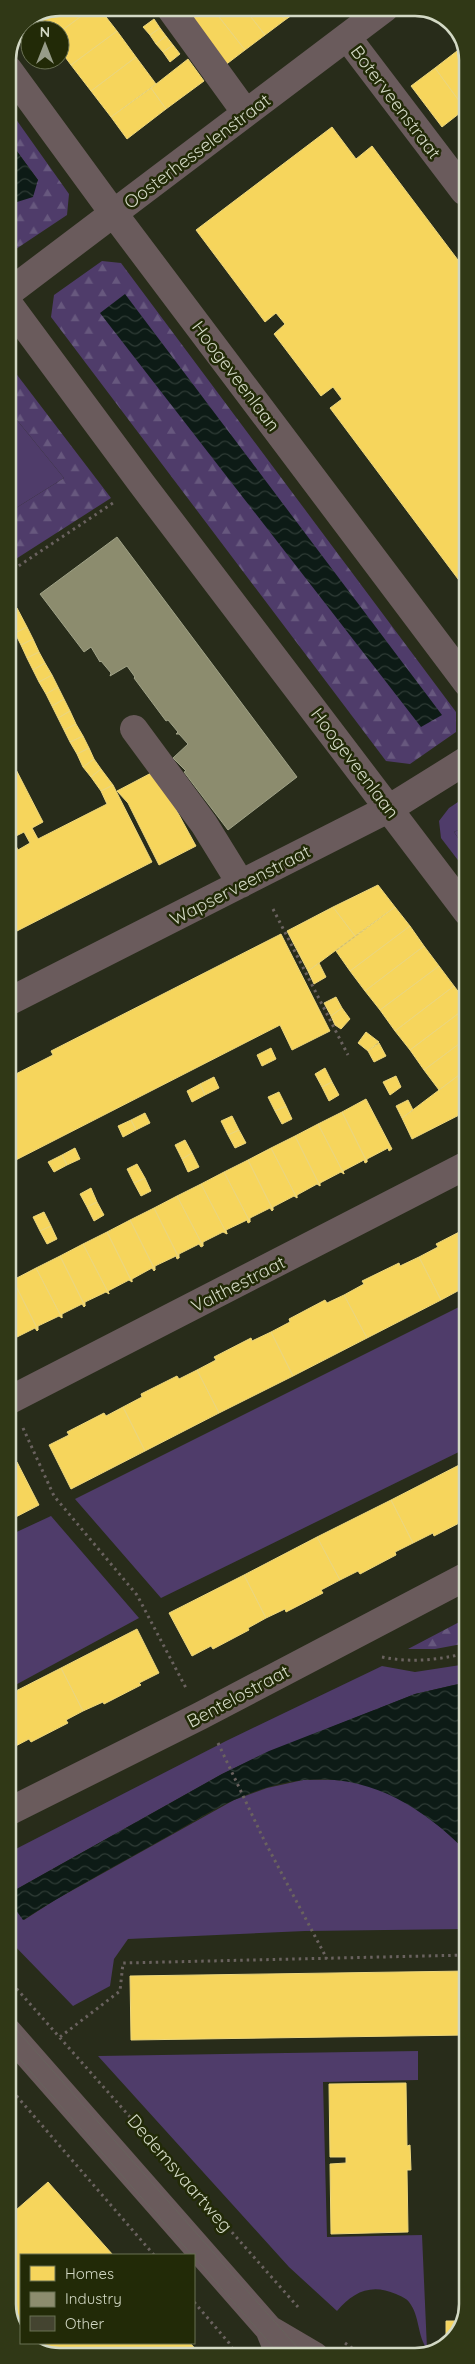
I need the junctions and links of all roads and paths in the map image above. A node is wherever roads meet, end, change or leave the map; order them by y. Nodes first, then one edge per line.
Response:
1 (176, 16) edge
2 (375, 16) edge
3 (347, 37) junction
4 (16, 80) edge
5 (246, 113) junction
6 (459, 185) edge
7 (114, 214) junction
8 (16, 287) edge
9 (16, 314) edge
10 (142, 484) junction
11 (16, 567) edge
12 (459, 672) edge
13 (134, 729) dead end
14 (459, 765) edge
15 (390, 808) junction
16 (242, 884) junction
17 (459, 901) edge
18 (273, 910) dead end
19 (16, 998) edge
20 (348, 1055) dead end
21 (459, 1170) edge
22 (16, 1397) edge
23 (16, 1416) edge
24 (459, 1580) edge
25 (332, 1646) junction
26 (459, 1655) edge
27 (200, 1716) junction
28 (16, 1808) edge
29 (459, 1955) edge
30 (327, 1959) junction
31 (16, 1988) edge
32 (60, 2037) junction
33 (16, 2041) edge
34 (16, 2095) edge
35 (153, 2254) edge
36 (195, 2303) edge
37 (300, 2309) dead end
38 (269, 2329) junction
39 (339, 2338) dead end
40 (276, 2347) edge
41 (300, 2347) edge
42 (351, 2347) edge
43 (232, 2348) edge

1 - 5 street
2 - 3 street, Oosterhesselenstraat
3 - 5 street, Oosterhesselenstraat
3 - 6 street, Boterveenstraat
4 - 7 street, Hoogeveenlaan
5 - 7 street, Oosterhesselenstraat
7 - 8 street, Oosterhesselenstraat
7 - 12 street, Hoogeveenlaan
9 - 10 street, Hoogeveenlaan
10 - 11 path
10 - 15 street, Hoogeveenlaan
13 - 16 street
14 - 15 street, Wapserveenstraat
15 - 16 street, Wapserveenstraat
15 - 17 street, Hoogeveenlaan
16 - 19 street, Wapserveenstraat
18 - 20 path
21 - 22 street, Valthestraat
23 - 27 path
24 - 25 street, Bentelostraat
25 - 26 path
25 - 27 street, Bentelostraat
27 - 28 street, Bentelostraat
27 - 30 path
29 - 30 path
30 - 32 path
31 - 32 path, Dedemsvaartweg
32 - 37 path, Dedemsvaartweg
33 - 38 street, Dedemsvaartweg
34 - 35 path
36 - 43 path
38 - 40 street, Dedemsvaartweg
38 - 41 street, Dedemsvaartweg
39 - 42 path

